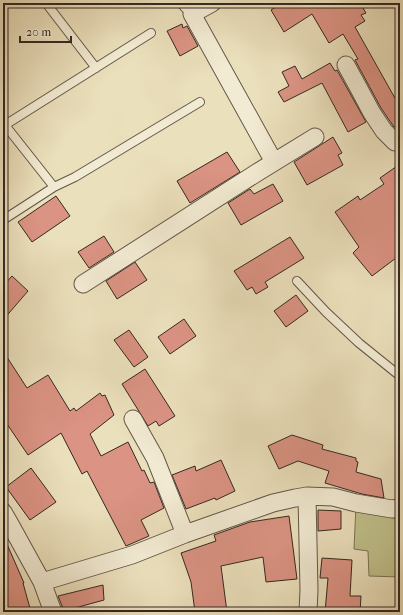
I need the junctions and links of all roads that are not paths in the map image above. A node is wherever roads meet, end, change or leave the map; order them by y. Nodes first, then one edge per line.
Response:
1 (46, 3) edge
2 (212, 3) edge
3 (186, 9) edge
4 (151, 33) dead end
5 (346, 65) dead end
6 (96, 68) junction
7 (200, 102) dead end
8 (315, 137) dead end
9 (400, 138) edge
10 (274, 162) junction
11 (54, 187) junction
12 (3, 220) edge
13 (297, 281) dead end
14 (84, 284) dead end
15 (400, 376) edge
16 (133, 419) dead end
17 (307, 496) junction
18 (400, 508) edge
19 (3, 512) edge
20 (185, 534) junction
21 (42, 582) junction
22 (53, 612) edge
23 (308, 612) edge

1 - 6 lane
2 - 3 street
3 - 10 street
4 - 6 lane
5 - 9 street
6 - 11 lane
7 - 11 lane
8 - 10 street
10 - 14 street
11 - 12 lane
13 - 15 lane
16 - 20 street
17 - 18 street
17 - 20 street
17 - 23 street
19 - 21 street
20 - 21 street
21 - 22 street

